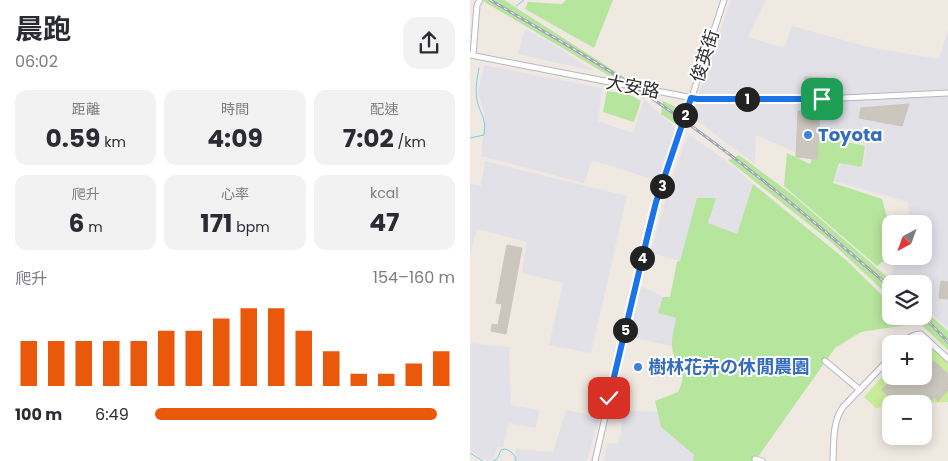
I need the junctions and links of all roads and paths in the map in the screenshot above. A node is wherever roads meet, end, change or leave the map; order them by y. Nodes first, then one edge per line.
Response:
1 (480, 0) edge
2 (724, 0) edge
3 (472, 55) edge
4 (948, 92) edge
5 (691, 98) junction
6 (932, 344) edge
7 (948, 358) edge
8 (825, 361) dead end
9 (882, 367) edge
10 (860, 390) junction
11 (755, 459) dead end
12 (595, 461) edge
13 (762, 461) edge
14 (833, 461) edge

1 - 3 street
2 - 5 street, 俊英街
3 - 5 street, 大安路
4 - 5 street, 大安路
5 - 12 street, 俊英街
6 - 7 street
8 - 10 street
9 - 10 street
10 - 14 street
11 - 13 street

